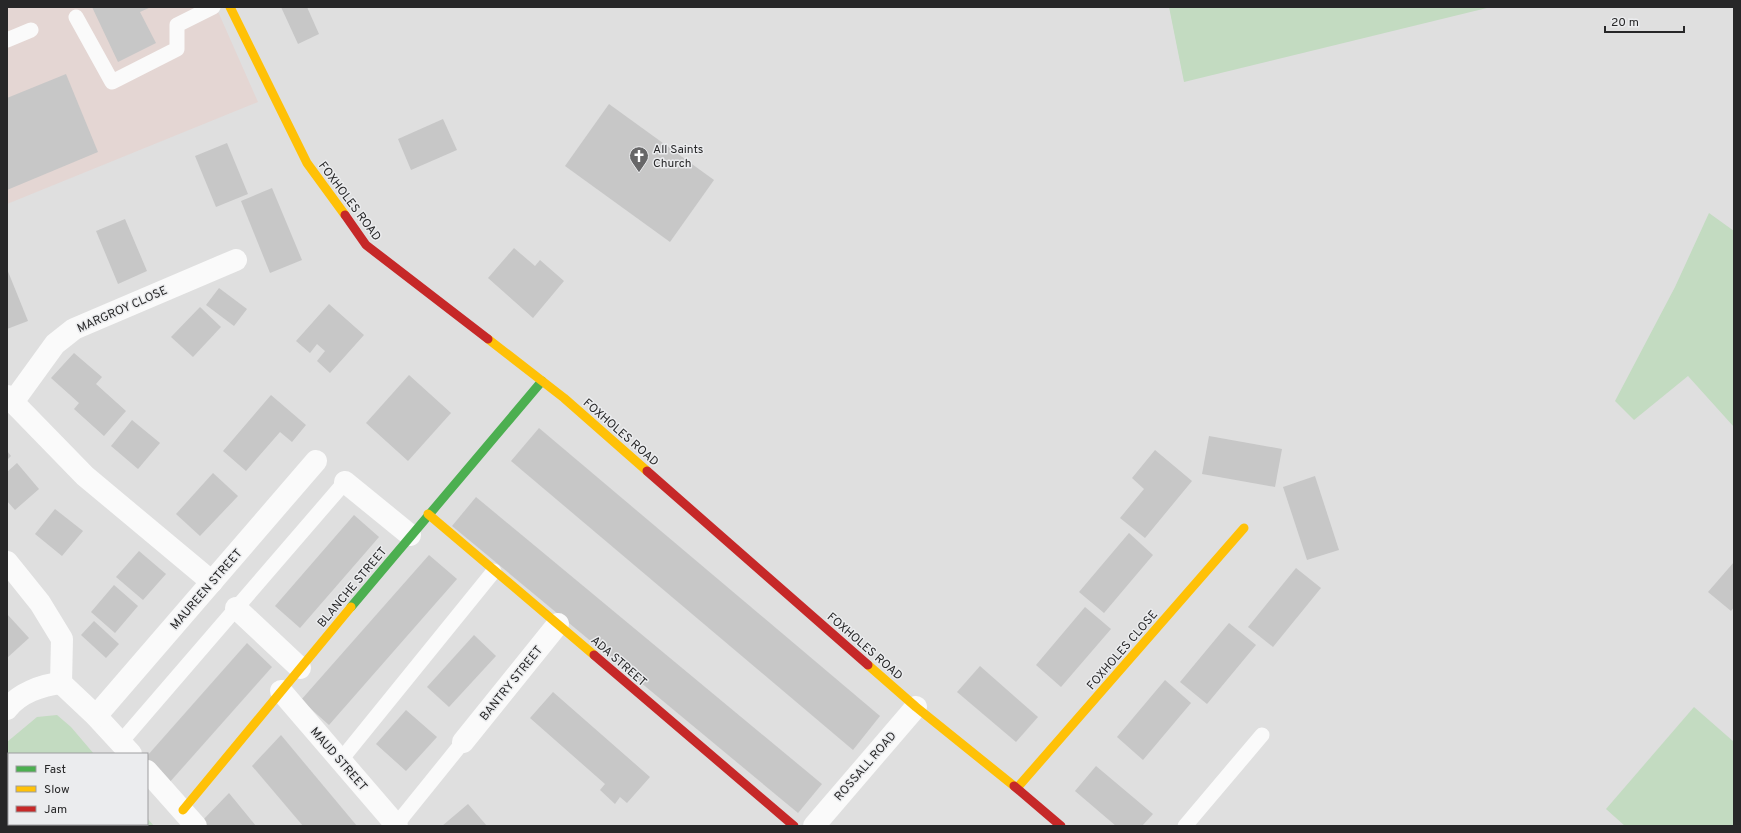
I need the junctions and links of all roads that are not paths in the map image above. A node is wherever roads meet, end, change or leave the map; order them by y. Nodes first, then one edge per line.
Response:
1 (214, 7) edge
2 (230, 7) edge
3 (76, 17) dead end
4 (31, 30) dead end
5 (7, 40) edge
6 (236, 260) dead end
7 (542, 381) junction
8 (10, 399) edge
9 (316, 461) dead end
10 (345, 482) joint
11 (428, 514) junction
12 (1244, 528) dead end
13 (410, 535) junction
14 (7, 562) edge
15 (494, 571) junction
16 (212, 582) junction
17 (236, 608) junction
18 (558, 624) junction
19 (300, 668) junction
20 (60, 683) junction
21 (281, 691) junction
22 (8, 706) edge
23 (916, 707) junction
24 (96, 716) junction
25 (1262, 735) dead end
26 (463, 742) joint
27 (126, 748) edge
28 (340, 761) junction
29 (148, 772) edge
30 (1018, 788) junction
31 (189, 818) edge
32 (1054, 824) edge
33 (396, 825) edge
34 (794, 826) edge
35 (814, 826) edge
36 (1185, 826) edge

1 - 3 lane
2 - 7 street, FOXHOLES ROAD
4 - 5 lane
6 - 8 street, MARGROY CLOSE
7 - 11 street, BLANCHE STREET
7 - 23 street, FOXHOLES ROAD
8 - 16 street, MARGROY CLOSE
9 - 16 street, MAUREEN STREET
10 - 13 street
10 - 17 lane
11 - 13 street, BLANCHE STREET
11 - 15 street, ADA STREET
12 - 30 street, FOXHOLES CLOSE
13 - 19 street, BLANCHE STREET
14 - 20 street
15 - 18 street, ADA STREET
15 - 28 lane
16 - 24 street, MAUREEN STREET
17 - 19 street
17 - 27 lane
18 - 26 street, BANTRY STREET
18 - 34 street, ADA STREET
19 - 21 street, BLANCHE STREET
20 - 22 street
20 - 24 street
21 - 28 street, MAUD STREET
21 - 31 street, BLANCHE STREET
23 - 30 street, FOXHOLES ROAD
23 - 35 street, ROSSALL ROAD
24 - 27 street
25 - 36 lane
26 - 33 lane
28 - 33 street, MAUD STREET
29 - 31 street
30 - 32 street, FOXHOLES ROAD

